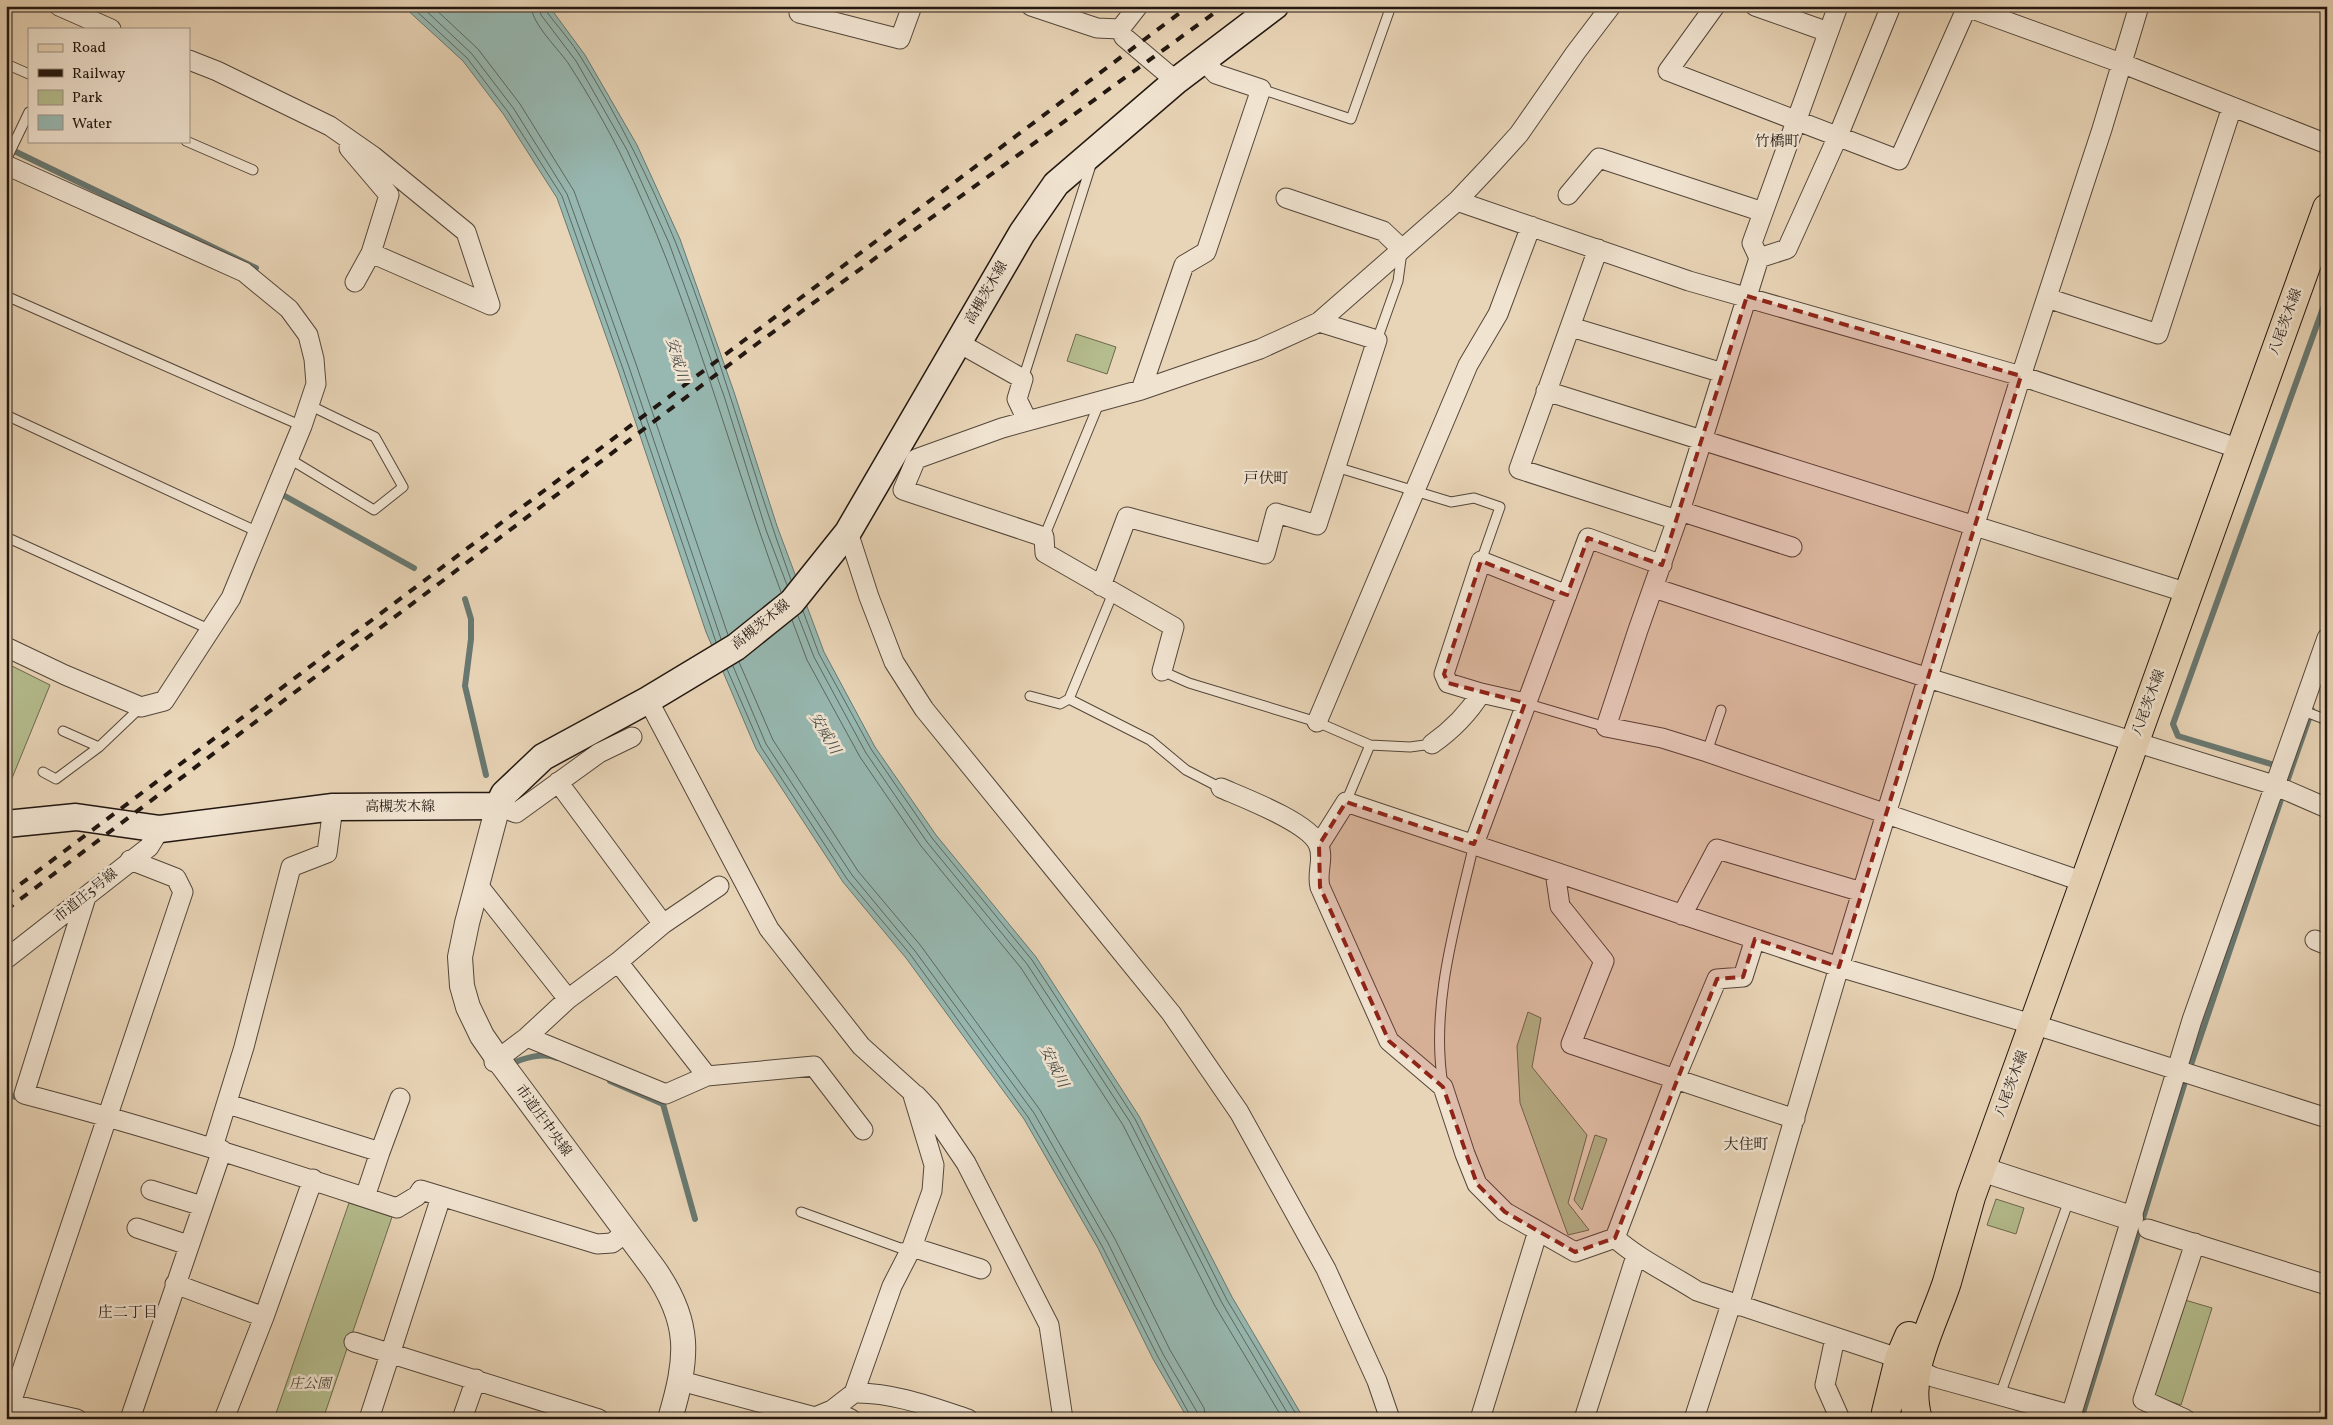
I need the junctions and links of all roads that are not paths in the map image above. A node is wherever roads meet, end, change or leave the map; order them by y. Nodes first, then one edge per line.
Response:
1 (59, 6) edge
2 (912, 6) edge
3 (1031, 6) edge
4 (1138, 6) edge
5 (1275, 6) edge
6 (1391, 6) edge
7 (1611, 6) edge
8 (1715, 6) edge
9 (1755, 6) edge
10 (1838, 6) edge
11 (1891, 6) edge
12 (2139, 6) edge
13 (1966, 7) edge
14 (799, 13) dead end
15 (109, 28) edge
16 (1120, 29) junction
17 (1828, 32) junction
18 (190, 60) edge
19 (1204, 60) junction
20 (2121, 63) junction
21 (6, 64) edge
22 (28, 74) edge
23 (1176, 82) junction
24 (1260, 89) junction
25 (2232, 107) junction
26 (28, 114) edge
27 (1796, 120) junction
28 (330, 126) junction
29 (1838, 136) junction
30 (188, 142) edge
31 (2327, 144) edge
32 (1096, 149) junction
33 (6, 160) edge
34 (6, 165) edge
35 (253, 170) dead end
36 (1568, 195) dead end
37 (1286, 198) dead end
38 (1457, 201) junction
39 (2327, 208) edge
40 (1763, 212) junction
41 (1531, 226) junction
42 (1402, 249) junction
43 (1598, 249) junction
44 (371, 253) junction
45 (1759, 258) junction
46 (354, 282) dead end
47 (6, 296) edge
48 (1747, 296) junction
49 (2046, 298) junction
50 (1319, 322) junction
51 (1571, 327) junction
52 (1377, 340) junction
53 (959, 342) junction
54 (1723, 373) junction
55 (2021, 376) junction
56 (1023, 379) junction
57 (1141, 390) junction
58 (1546, 391) junction
59 (1100, 401) junction
60 (309, 406) junction
61 (6, 415) edge
62 (1027, 420) junction
63 (302, 426) junction
64 (1703, 440) junction
65 (2240, 449) junction
66 (288, 458) junction
67 (1336, 467) junction
68 (1416, 491) junction
69 (1679, 515) junction
70 (1975, 524) junction
71 (258, 532) junction
72 (848, 532) junction
73 (6, 537) edge
74 (1044, 537) junction
75 (1792, 547) dead end
76 (1481, 561) junction
77 (1662, 565) junction
78 (1654, 588) junction
79 (1107, 589) junction
80 (2188, 593) junction
81 (1567, 595) junction
82 (210, 630) junction
83 (2327, 638) edge
84 (6, 648) edge
85 (2322, 668) edge
86 (1162, 671) joint
87 (1928, 678) junction
88 (1481, 693) junction
89 (1030, 696) dead end
90 (648, 700) junction
91 (1069, 700) junction
92 (1526, 703) junction
93 (141, 707) junction
94 (1721, 710) dead end
95 (2308, 713) junction
96 (2327, 720) edge
97 (1317, 722) junction
98 (1606, 727) junction
99 (63, 731) dead end
100 (632, 737) dead end
101 (2134, 743) junction
102 (1432, 744) joint
103 (1370, 745) junction
104 (100, 747) junction
105 (1707, 752) junction
106 (42, 772) dead end
107 (2280, 780) junction
108 (558, 782) junction
109 (1221, 788) joint
110 (1346, 802) junction
111 (498, 806) junction
112 (333, 807) junction
113 (2327, 808) edge
114 (1886, 813) junction
115 (6, 824) edge
116 (160, 829) junction
117 (1474, 844) junction
118 (1319, 845) junction
119 (130, 860) junction
120 (1555, 872) junction
121 (2084, 882) junction
122 (477, 884) junction
123 (720, 886) dead end
124 (1862, 892) junction
125 (86, 897) junction
126 (1682, 915) junction
127 (663, 924) junction
128 (1755, 939) junction
129 (6, 959) edge
130 (618, 962) junction
131 (1839, 967) junction
132 (568, 999) junction
133 (2033, 1025) junction
134 (527, 1037) junction
135 (496, 1060) junction
136 (2176, 1071) junction
137 (706, 1076) junction
138 (1675, 1078) junction
139 (1443, 1087) junction
140 (912, 1092) junction
141 (400, 1098) dead end
142 (228, 1104) junction
143 (109, 1116) junction
144 (2327, 1118) edge
145 (1795, 1119) junction
146 (863, 1130) dead end
147 (218, 1148) junction
148 (380, 1152) junction
149 (1981, 1169) junction
150 (313, 1179) junction
151 (151, 1190) dead end
152 (365, 1196) junction
153 (441, 1197) junction
154 (2070, 1198) junction
155 (202, 1206) junction
156 (801, 1212) dead end
157 (2140, 1224) junction
158 (136, 1228) dead end
159 (1538, 1231) junction
160 (627, 1232) junction
161 (1615, 1238) junction
162 (2195, 1243) junction
163 (188, 1245) junction
164 (912, 1247) junction
165 (1636, 1256) junction
166 (981, 1269) dead end
167 (175, 1284) junction
168 (2327, 1285) edge
169 (1735, 1305) junction
170 (264, 1317) junction
171 (1835, 1338) junction
172 (354, 1342) dead end
173 (392, 1352) junction
174 (1908, 1365) junction
175 (476, 1380) junction
176 (681, 1381) junction
177 (854, 1393) junction
178 (2000, 1395) junction
179 (9, 1403) edge
180 (832, 1410) junction
181 (2070, 1417) edge
182 (77, 1419) edge
183 (130, 1419) edge
184 (224, 1419) edge
185 (369, 1419) edge
186 (462, 1419) edge
187 (599, 1419) edge
188 (670, 1419) edge
189 (851, 1419) edge
190 (968, 1419) edge
191 (1063, 1419) edge
192 (1390, 1419) edge
193 (1480, 1419) edge
194 (1584, 1419) edge
195 (1694, 1419) edge
196 (1840, 1419) edge
197 (1886, 1419) edge
198 (1918, 1419) edge
199 (2185, 1419) edge

1 - 15 street
2 - 14 street
3 - 16 street
4 - 16 street
5 - 19 main road, 高槻茨木線
6 - 24 lane
7 - 38 street
8 - 27 street
9 - 17 street
10 - 17 street
11 - 29 street
12 - 20 street
13 - 20 street
13 - 29 street
16 - 23 street
17 - 27 street
18 - 28 street
19 - 23 main road, 高槻茨木線
19 - 24 street
20 - 25 street
20 - 49 street
21 - 22 lane
23 - 32 main road, 高槻茨木線
24 - 57 street
25 - 31 street
25 - 49 street
26 - 33 lane
27 - 29 street
27 - 40 street
28 - 44 street
28 - 44 street
29 - 45 street
30 - 35 lane
32 - 53 main road, 高槻茨木線
32 - 56 lane
34 - 60 street
36 - 40 street
37 - 42 street
38 - 41 street
38 - 42 street
39 - 65 main road, 八尾茨木線
40 - 45 street
41 - 43 street
41 - 68 street
42 - 50 street
42 - 52 lane
43 - 48 street
43 - 51 street
44 - 46 street
45 - 48 street
47 - 63 lane
48 - 54 street
48 - 55 street
49 - 55 street
50 - 52 street
50 - 57 street
51 - 54 street
51 - 58 street
52 - 67 street
53 - 56 street
53 - 72 main road, 高槻茨木線
54 - 64 street
55 - 65 street
55 - 70 street
56 - 62 street
57 - 59 street
58 - 64 street
58 - 69 street
59 - 62 street
59 - 74 lane
60 - 63 street
60 - 66 lane
61 - 71 lane
62 - 74 street
63 - 66 street
64 - 69 street
64 - 70 street
65 - 80 main road, 八尾茨木線
66 - 71 street
67 - 68 lane
67 - 79 street
68 - 76 lane
68 - 97 street
69 - 75 street
69 - 77 street
70 - 80 street
70 - 87 street
71 - 82 street
72 - 90 main road, 高槻茨木線
72 - 192 street
73 - 82 lane
74 - 79 street
76 - 81 street
76 - 88 street
77 - 78 street
77 - 81 street
78 - 87 street
78 - 98 street
79 - 86 street
79 - 91 lane
80 - 101 main road, 八尾茨木線
81 - 92 street
82 - 93 street
83 - 85 street
84 - 93 street
85 - 95 street
86 - 97 lane
87 - 101 street
87 - 114 street
88 - 92 street
88 - 102 street
89 - 91 lane
90 - 111 main road, 高槻茨木線
90 - 140 street
91 - 109 lane
92 - 98 lane
92 - 117 street
93 - 104 lane
94 - 105 lane
95 - 96 lane
95 - 107 street
97 - 103 lane
98 - 105 street
99 - 104 lane
100 - 108 street
101 - 107 street
101 - 121 main road, 八尾茨木線
102 - 103 lane
103 - 110 lane
104 - 106 lane
105 - 114 street
107 - 113 street
107 - 136 street
108 - 111 street
108 - 127 street
109 - 118 street
110 - 117 street
110 - 118 street
111 - 112 main road, 高槻茨木線
111 - 122 street, 市道庄中央線
112 - 116 main road, 高槻茨木線
112 - 142 street
114 - 121 street
114 - 124 street
115 - 116 main road, 高槻茨木線
116 - 119 street, 市道庄5号線
117 - 120 street
117 - 139 lane
118 - 139 street
119 - 125 street, 市道庄5号線
119 - 143 street
120 - 126 street
120 - 138 street
121 - 133 main road, 八尾茨木線
122 - 132 street
122 - 135 street, 市道庄中央線
123 - 127 street
124 - 126 street
124 - 131 street
125 - 129 street, 市道庄5号線
125 - 143 street
126 - 128 street
127 - 130 street
128 - 131 street
128 - 138 street
130 - 132 street
130 - 137 street
131 - 133 street
131 - 145 street
132 - 134 street
133 - 136 street
133 - 149 main road, 八尾茨木線
134 - 135 street
134 - 137 street
135 - 160 street, 市道庄中央線
136 - 144 street
136 - 157 street
137 - 146 street
138 - 145 street
138 - 161 street
139 - 159 street
140 - 164 street
140 - 191 street
141 - 148 street
142 - 147 street
142 - 148 street
143 - 147 street
143 - 179 street
145 - 169 street
147 - 150 street
147 - 155 street
148 - 152 street
149 - 154 street
149 - 174 main road, 八尾茨木線
150 - 152 street
150 - 170 street
151 - 155 street
152 - 153 street
153 - 160 street
153 - 173 street
154 - 157 street
154 - 178 lane
155 - 163 street
156 - 164 lane
157 - 162 street
157 - 181 street
158 - 163 street
159 - 161 street
159 - 193 street
160 - 176 street, 市道庄中央線
161 - 165 street
162 - 168 street
162 - 199 street
163 - 167 street
164 - 166 street
164 - 177 street
165 - 169 street
165 - 194 street
167 - 170 street
167 - 183 street
169 - 171 street
169 - 195 street
170 - 184 street
171 - 174 street
171 - 196 street
172 - 173 street
173 - 175 street
173 - 185 street
174 - 178 street
174 - 197 main road, 八尾茨木線
174 - 198 main road, 八尾茨木線
175 - 186 street
175 - 187 street
176 - 180 street
176 - 188 street, 市道庄中央線
177 - 180 street
177 - 190 street
178 - 181 street
179 - 182 street
180 - 189 street

